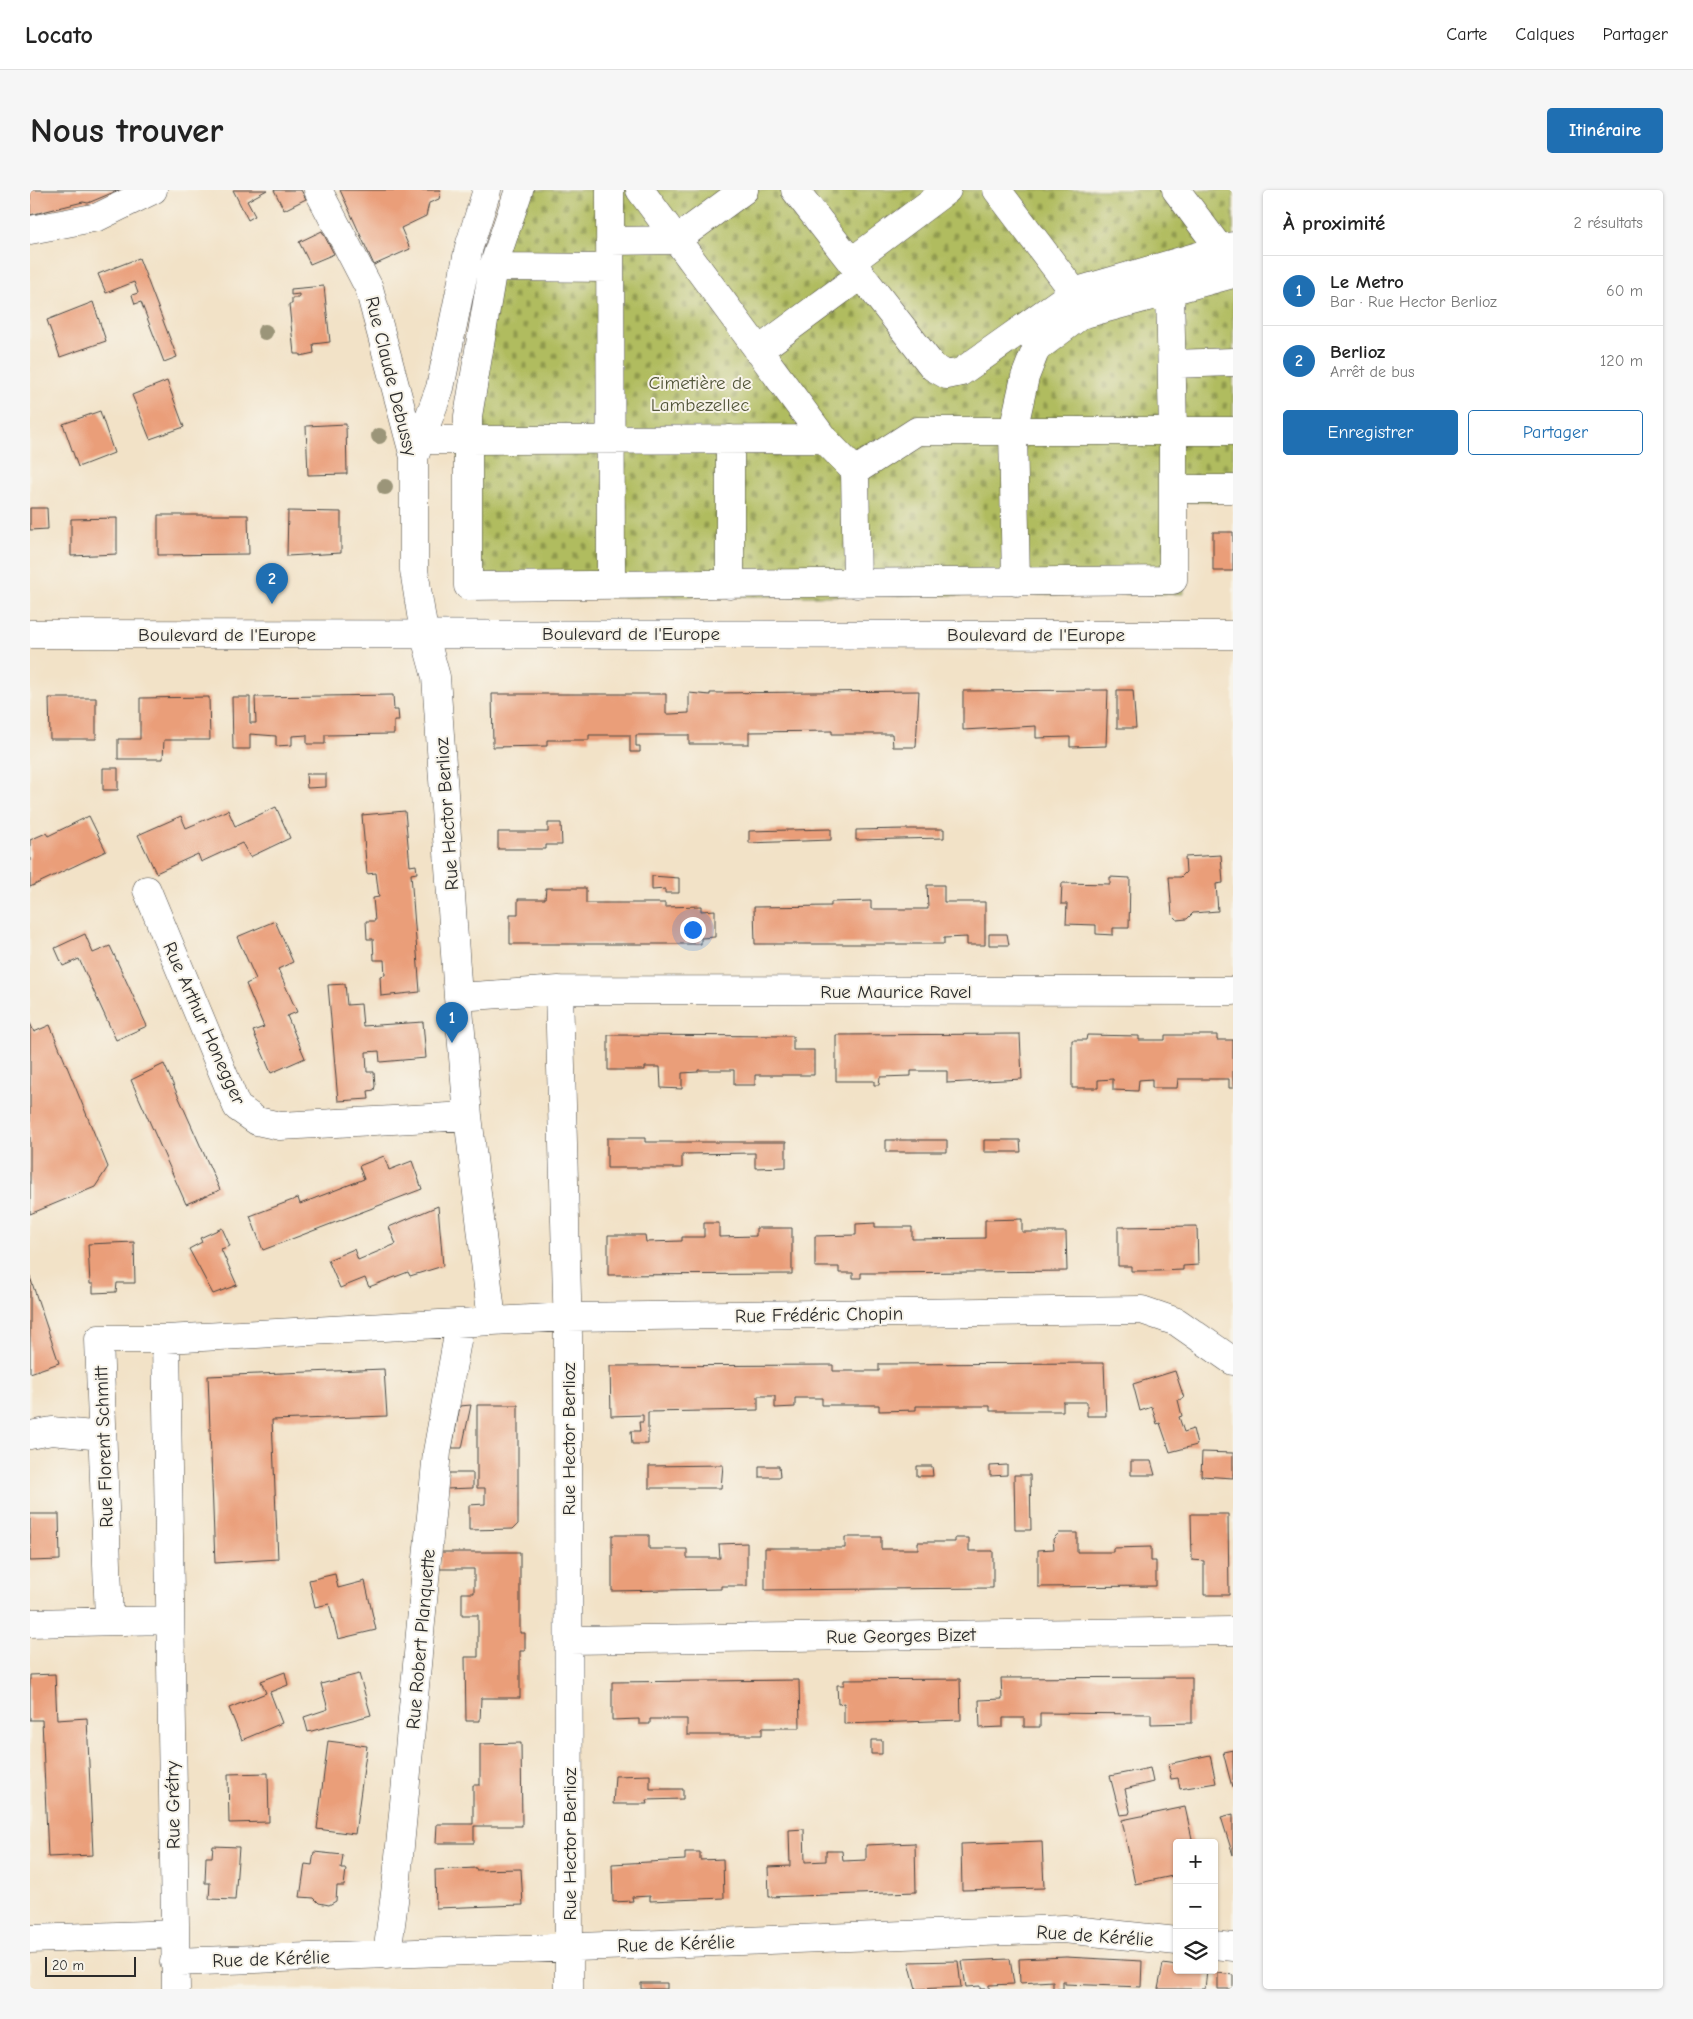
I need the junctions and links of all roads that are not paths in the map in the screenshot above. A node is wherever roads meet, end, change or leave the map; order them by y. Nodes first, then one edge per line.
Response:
1 (153, 190) edge
2 (318, 190) edge
3 (487, 190) edge
4 (520, 190) edge
5 (610, 190) edge
6 (640, 190) edge
7 (744, 190) edge
8 (795, 190) edge
9 (947, 190) edge
10 (997, 190) edge
11 (1176, 190) edge
12 (30, 230) edge
13 (676, 240) junction
14 (610, 241) junction
15 (1226, 247) edge
16 (493, 267) junction
17 (609, 268) junction
18 (856, 268) junction
19 (1233, 274) edge
20 (1170, 291) junction
21 (1074, 292) junction
22 (758, 351) junction
23 (1233, 362) edge
24 (1172, 364) junction
25 (1013, 431) junction
26 (1173, 431) junction
27 (1233, 431) edge
28 (730, 439) junction
29 (824, 439) junction
30 (468, 440) junction
31 (609, 440) junction
32 (417, 449) junction
33 (856, 472) junction
34 (1173, 489) junction
35 (1233, 489) edge
36 (1016, 582) junction
37 (611, 584) junction
38 (858, 584) junction
39 (730, 585) junction
40 (424, 633) junction
41 (30, 634) edge
42 (1233, 635) edge
43 (146, 890) dead end
44 (559, 990) junction
45 (1233, 991) edge
46 (458, 996) junction
47 (468, 1116) junction
48 (567, 1317) junction
49 (492, 1321) junction
50 (460, 1324) junction
51 (166, 1339) junction
52 (1233, 1361) edge
53 (30, 1435) edge
54 (102, 1436) junction
55 (169, 1620) junction
56 (109, 1621) junction
57 (30, 1623) edge
58 (1233, 1631) edge
59 (569, 1640) junction
60 (175, 1934) junction
61 (30, 1939) edge
62 (1173, 1941) edge
63 (1218, 1945) edge
64 (1233, 1946) edge
65 (569, 1947) junction
66 (387, 1955) junction
67 (174, 1962) junction
68 (176, 1989) edge
69 (569, 1989) edge

1 - 12 street
2 - 32 street, Rue Claude Debussy
3 - 32 street
4 - 16 street
5 - 14 street
6 - 13 street
7 - 13 street
8 - 18 street
9 - 18 street
10 - 21 street
11 - 15 street
13 - 14 street
13 - 22 street
14 - 17 street
15 - 21 street
16 - 17 street
16 - 30 street
17 - 31 street
18 - 21 street
18 - 22 street
19 - 20 street
20 - 24 street
20 - 25 street
22 - 29 street
23 - 24 street
24 - 26 street
25 - 26 street
25 - 33 street
25 - 36 street
26 - 27 street
26 - 34 street
28 - 29 street
28 - 31 street
28 - 39 street
29 - 33 street
30 - 31 street
30 - 32 street
30 - 37 street
31 - 37 street
32 - 40 street, Rue Claude Debussy
33 - 38 street
34 - 35 street
34 - 36 street
36 - 38 street
37 - 39 street
38 - 39 street
40 - 41 street, Boulevard de l'Europe
40 - 42 street, Boulevard de l'Europe
40 - 46 street, Rue Hector Berlioz
43 - 47 street, Rue Arthur Honegger
44 - 45 street, Rue Maurice Ravel
44 - 46 street
44 - 48 street, Rue Hector Berlioz
46 - 47 street, Rue Hector Berlioz
47 - 49 street, Rue Hector Berlioz
48 - 49 street, Rue Frédéric Chopin
48 - 52 street, Rue Frédéric Chopin
48 - 59 street, Rue Hector Berlioz
49 - 50 street, Rue Frédéric Chopin
50 - 51 street, Rue Florent Schmitt
50 - 66 street, Rue Robert Planquette
51 - 54 street, Rue Florent Schmitt
51 - 55 street
53 - 54 street
54 - 56 street, Rue Florent Schmitt
55 - 56 street
55 - 60 street, Rue Grétry
56 - 57 street
58 - 59 street, Rue Georges Bizet
59 - 65 street, Rue Hector Berlioz
60 - 61 street
60 - 67 street, Rue Grétry
62 - 65 street, Rue de Kérélie
63 - 64 street
65 - 66 street, Rue de Kérélie
65 - 69 street, Rue Hector Berlioz
66 - 67 street, Rue de Kérélie
67 - 68 street, Rue Grétry

